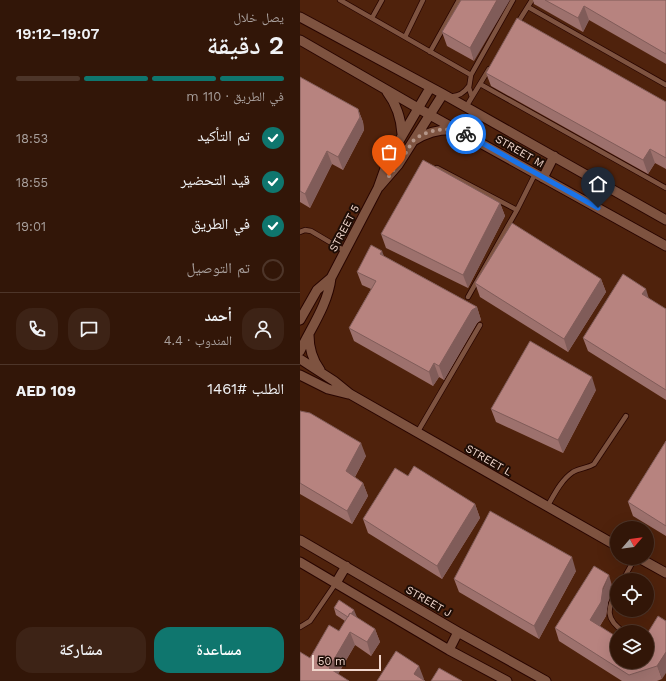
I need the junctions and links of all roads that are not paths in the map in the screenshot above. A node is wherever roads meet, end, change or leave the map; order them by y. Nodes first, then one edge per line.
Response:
1 (340, 0) edge
2 (352, 0) edge
3 (382, 0) edge
4 (423, 0) edge
5 (458, 0) edge
6 (513, 0) edge
7 (532, 0) edge
8 (349, 5) junction
9 (528, 7) junction
10 (300, 17) edge
11 (372, 18) junction
12 (516, 27) edge
13 (405, 37) junction
14 (300, 40) edge
15 (430, 52) junction
16 (492, 63) edge
17 (471, 75) junction
18 (480, 84) junction
19 (469, 85) junction
20 (666, 85) edge
21 (430, 88) junction
22 (385, 89) junction
23 (443, 94) junction
24 (472, 97) junction
25 (417, 108) junction
26 (466, 108) junction
27 (430, 115) junction
28 (459, 130) junction
29 (402, 134) junction
30 (413, 141) junction
31 (554, 156) junction
32 (438, 168) edge
33 (539, 176) junction
34 (378, 188) junction
35 (666, 188) edge
36 (516, 210) junction
37 (666, 220) edge
38 (300, 232) edge
39 (666, 246) edge
40 (345, 251) junction
41 (331, 278) junction
42 (468, 297) dead end
43 (300, 320) edge
44 (480, 324) dead end
45 (309, 334) junction
46 (300, 351) edge
47 (300, 359) edge
48 (322, 373) junction
49 (300, 375) edge
50 (310, 380) junction
51 (300, 381) edge
52 (350, 394) junction
53 (626, 416) dead end
54 (417, 433) junction
55 (547, 507) junction
56 (300, 540) edge
57 (610, 542) edge
58 (300, 562) edge
59 (652, 565) edge
60 (346, 566) junction
61 (666, 573) edge
62 (336, 583) junction
63 (610, 602) edge
64 (610, 616) edge
65 (300, 627) edge
66 (458, 632) junction
67 (449, 650) junction
68 (507, 681) edge
69 (546, 681) edge

1 - 8 lane
2 - 8 lane
3 - 11 lane
4 - 13 lane
5 - 15 lane
6 - 17 lane
7 - 9 lane
8 - 11 lane
9 - 12 lane
9 - 20 lane
10 - 21 street, STREET M
11 - 13 lane
13 - 15 lane
14 - 22 street, STREET M
15 - 17 lane
16 - 18 lane
17 - 19 lane
18 - 24 lane
18 - 35 lane
19 - 23 lane
19 - 24 lane
21 - 23 street, STREET M
21 - 25 street, STREET 5
22 - 25 street, STREET M
22 - 29 street
23 - 26 street, STREET M
23 - 27 street, STREET 5
24 - 26 lane
25 - 27 street, STREET M
25 - 29 street, STREET 5
26 - 31 street, STREET M
27 - 28 street, STREET M
27 - 30 street, STREET 5
28 - 30 street
28 - 33 street, STREET M
29 - 34 street, STREET 5
30 - 34 street, STREET 5
31 - 33 street
31 - 37 street, STREET M
32 - 36 lane
33 - 36 lane
33 - 39 street, STREET M
34 - 40 street, STREET 5
36 - 42 lane
38 - 40 lane
40 - 41 street, STREET 5
41 - 43 street, STREET 5
41 - 45 street, STREET 5
44 - 54 lane
45 - 46 street, STREET 5
45 - 48 street
47 - 48 street, STREET L
48 - 52 street, STREET L
49 - 50 street, STREET L
50 - 51 street
50 - 52 street, STREET L
52 - 54 street, STREET L
53 - 55 lane
54 - 55 street, STREET L
55 - 57 street, STREET L
56 - 60 street, STREET J
58 - 62 street
59 - 61 street
60 - 62 street
60 - 66 street, STREET J
62 - 65 lane
62 - 67 street
63 - 64 lane
66 - 67 street
66 - 69 street, STREET J
67 - 68 street

